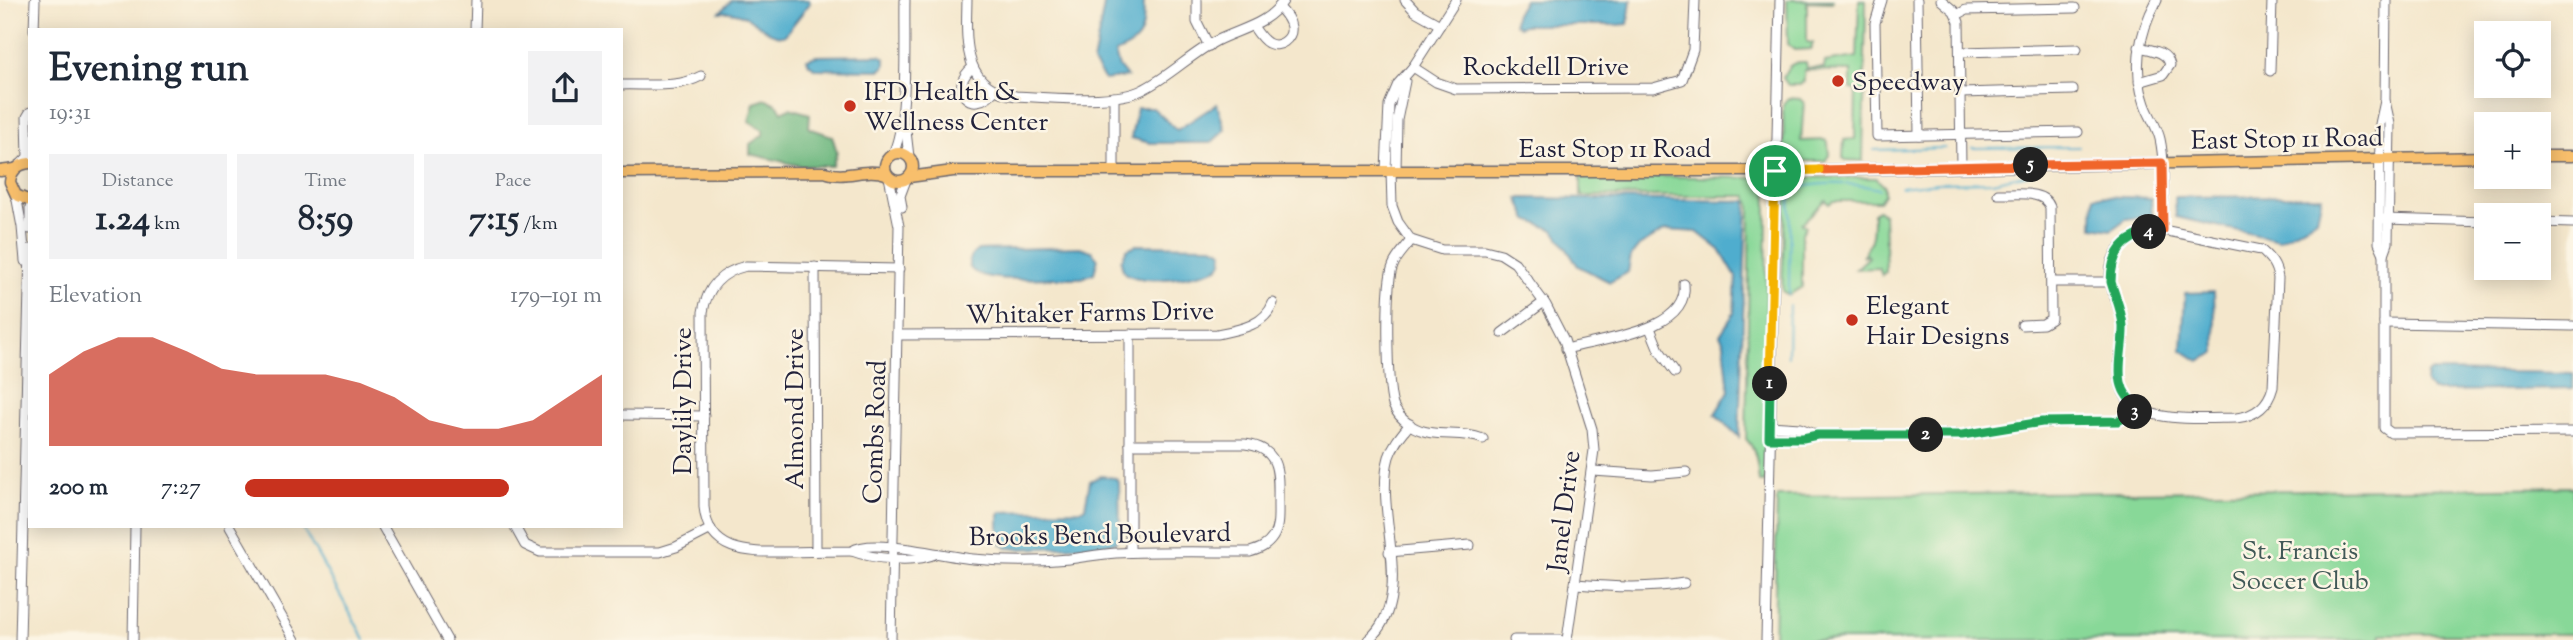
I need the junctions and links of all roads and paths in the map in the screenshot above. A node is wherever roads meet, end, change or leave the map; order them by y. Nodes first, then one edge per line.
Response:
1 (35, 0) edge
2 (476, 0) edge
3 (905, 0) edge
4 (967, 0) edge
5 (1196, 0) edge
6 (1405, 0) edge
7 (1456, 0) edge
8 (1695, 0) edge
9 (1780, 0) edge
10 (1882, 0) edge
11 (1917, 0) edge
12 (1941, 0) edge
13 (2157, 0) edge
14 (2272, 0) edge
15 (2386, 0) edge
16 (1282, 4) edge
17 (2076, 8) dead end
18 (1957, 15) junction
19 (1440, 25) junction
20 (1253, 26) junction
21 (34, 28) edge
22 (475, 28) edge
23 (1209, 46) junction
24 (2139, 47) junction
25 (2077, 49) dead end
26 (1960, 52) junction
27 (973, 67) junction
28 (1413, 67) junction
29 (2270, 71) dead end
30 (701, 76) dead end
31 (2139, 82) junction
32 (623, 85) edge
33 (995, 90) junction
34 (2073, 90) dead end
35 (1960, 93) junction
36 (1114, 97) junction
37 (28, 115) edge
38 (902, 123) junction
39 (2078, 132) dead end
40 (1961, 134) junction
41 (1919, 135) junction
42 (2551, 156) edge
43 (2573, 156) edge
44 (889, 157) junction
45 (2474, 157) edge
46 (910, 159) junction
47 (2385, 159) junction
48 (2162, 163) junction
49 (21, 166) edge
50 (1961, 166) junction
51 (1391, 170) junction
52 (0, 171) edge
53 (953, 171) junction
54 (1114, 171) junction
55 (1775, 171) junction
56 (825, 172) junction
57 (623, 173) edge
58 (887, 176) junction
59 (907, 178) junction
60 (9, 188) edge
61 (1998, 194) dead end
62 (28, 200) edge
63 (2384, 219) junction
64 (2474, 222) edge
65 (2551, 222) edge
66 (2573, 223) edge
67 (900, 226) junction
68 (2163, 230) junction
69 (1411, 240) junction
70 (815, 267) junction
71 (899, 269) junction
72 (28, 272) edge
73 (2052, 282) junction
74 (2111, 282) junction
75 (27, 284) junction
76 (1684, 284) dead end
77 (1544, 302) junction
78 (1273, 303) dead end
79 (2384, 324) junction
80 (2022, 325) dead end
81 (2573, 326) edge
82 (1650, 328) junction
83 (1503, 333) dead end
84 (1130, 334) junction
85 (898, 335) junction
86 (1566, 349) junction
87 (1675, 372) dead end
88 (2140, 408) junction
89 (623, 415) edge
90 (704, 416) junction
91 (1410, 424) junction
92 (1769, 426) junction
93 (2573, 432) edge
94 (1817, 435) junction
95 (1769, 438) junction
96 (1483, 439) dead end
97 (1130, 444) junction
98 (1593, 471) junction
99 (1686, 472) dead end
100 (135, 528) edge
101 (231, 528) edge
102 (384, 528) edge
103 (515, 528) edge
104 (711, 529) junction
105 (1470, 545) dead end
106 (816, 551) junction
107 (1130, 552) junction
108 (1390, 552) junction
109 (892, 553) junction
110 (1684, 583) dead end
111 (1576, 584) junction
112 (20, 640) edge
113 (133, 640) edge
114 (295, 640) edge
115 (447, 640) edge
116 (891, 640) edge
117 (1368, 640) edge
118 (1514, 640) edge
119 (1560, 640) edge
120 (1567, 640) edge
121 (1766, 640) edge

1 - 21 street
2 - 22 street
3 - 38 street
4 - 27 street
5 - 23 street
6 - 19 street
7 - 19 street
8 - 28 street, Rockdell Drive
9 - 55 street
10 - 41 street
11 - 41 street
12 - 18 street
13 - 24 street
14 - 29 street
15 - 47 street
16 - 20 street
16 - 20 street
17 - 18 street
18 - 26 street
19 - 28 street
20 - 23 street
23 - 36 street
24 - 31 street
24 - 31 street
25 - 26 street
26 - 35 street
27 - 33 street
27 - 33 street
28 - 51 street
30 - 32 street
31 - 48 street
33 - 36 street
34 - 35 street
35 - 40 street
36 - 54 street
37 - 49 street
38 - 44 street
38 - 46 street
39 - 40 street
40 - 41 street
40 - 50 street
42 - 43 main road
44 - 46 main road
44 - 56 main road
44 - 58 main road
45 - 47 main road, East Stop 11 Road
46 - 53 main road, East Stop 11 Road
46 - 59 main road
47 - 48 main road, East Stop 11 Road
47 - 63 street
48 - 50 main road, East Stop 11 Road
48 - 68 street
49 - 52 main road
49 - 60 main road
50 - 55 main road, East Stop 11 Road
51 - 54 main road, East Stop 11 Road
51 - 55 main road, East Stop 11 Road
51 - 69 street
53 - 54 main road, East Stop 11 Road
53 - 59 main road, East Stop 11 Road
55 - 92 street
56 - 57 main road
56 - 58 main road
58 - 59 main road
58 - 67 street, Combs Road
59 - 67 street, Combs Road
60 - 62 main road
60 - 75 street
61 - 73 street
63 - 64 street
63 - 79 street
65 - 66 street
67 - 71 street, Combs Road
68 - 74 street
68 - 88 street
69 - 77 street
69 - 91 street
70 - 71 street
70 - 90 street, Daylily Drive
70 - 106 street, Almond Drive
71 - 85 street, Combs Road
72 - 75 street
73 - 74 street
73 - 80 street
74 - 88 street
75 - 112 street
76 - 82 street
77 - 83 street
77 - 86 street, Janel Drive
78 - 84 street, Whitaker Farms Drive
79 - 81 street
79 - 93 street
82 - 86 street
82 - 87 street
84 - 85 street, Whitaker Farms Drive
84 - 97 street
85 - 109 street, Combs Road
86 - 98 street, Janel Drive
88 - 94 street
89 - 90 street
90 - 104 street, Daylily Drive
91 - 96 street
91 - 108 street
92 - 94 street
92 - 95 street
94 - 95 street
95 - 121 street
97 - 107 street
97 - 107 street, Brooks Bend Boulevard
98 - 99 street
98 - 111 street, Janel Drive
100 - 113 street
101 - 114 street
102 - 115 street
103 - 104 street
104 - 106 street, Brooks Bend Boulevard
105 - 108 street
106 - 109 street, Brooks Bend Boulevard
107 - 109 street, Brooks Bend Boulevard
108 - 117 street
109 - 116 street, Combs Road
110 - 111 street
111 - 120 street, Janel Drive
118 - 119 street

